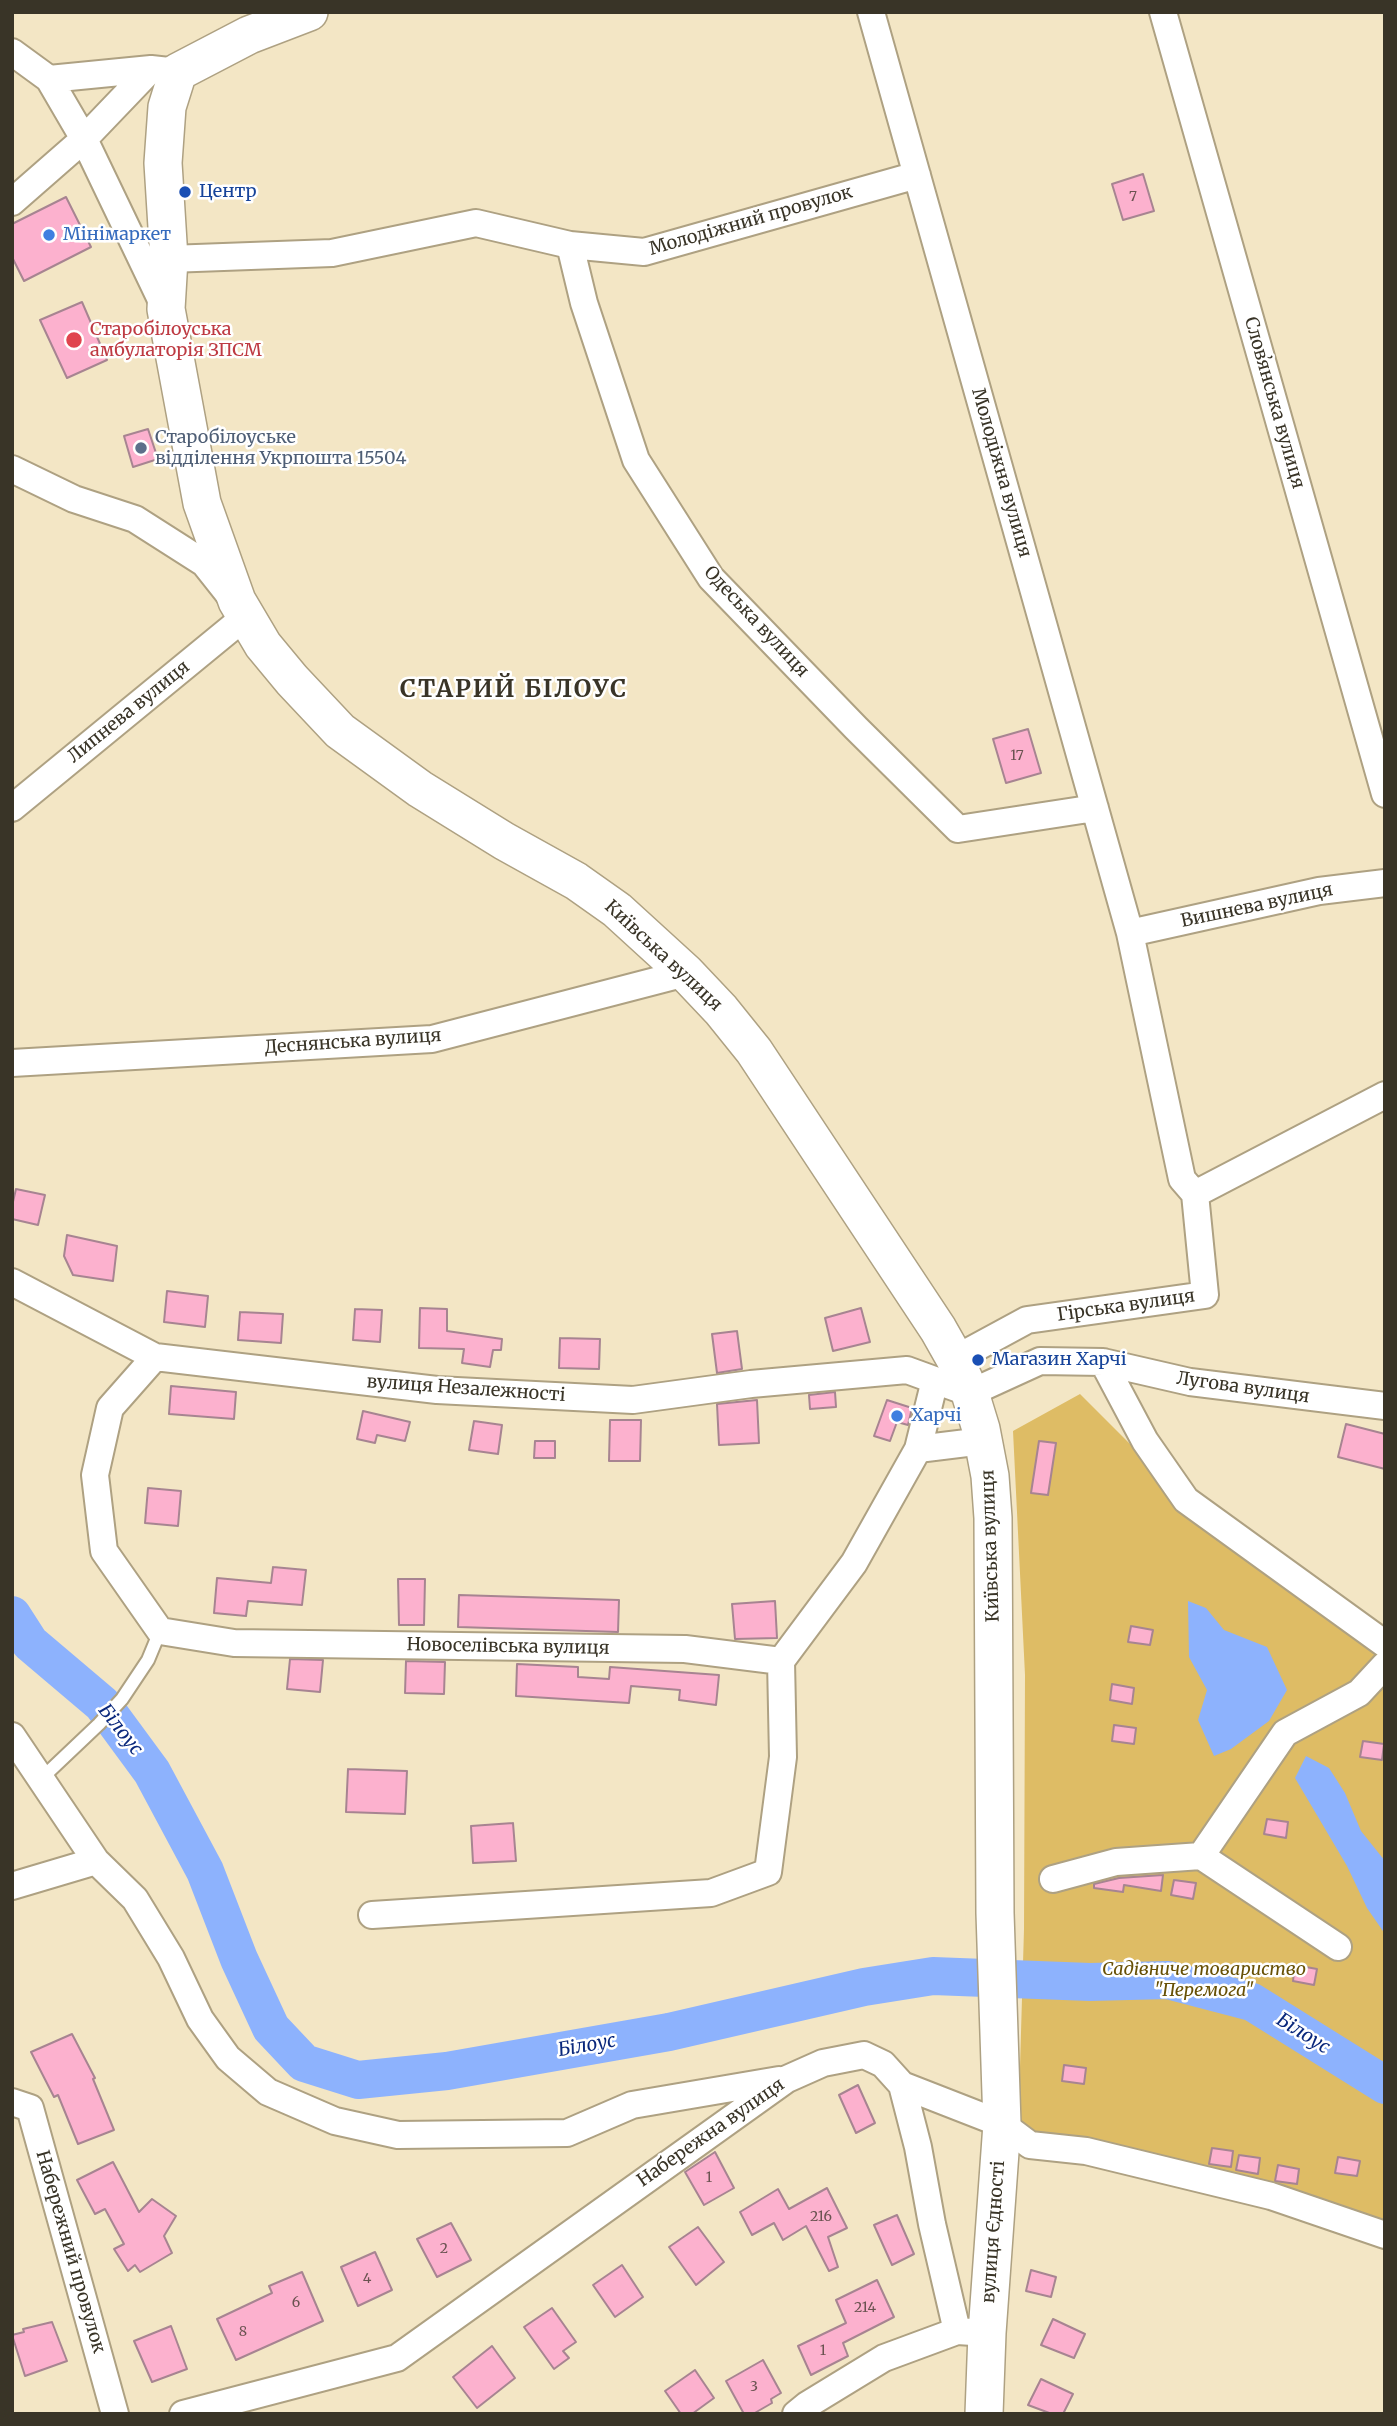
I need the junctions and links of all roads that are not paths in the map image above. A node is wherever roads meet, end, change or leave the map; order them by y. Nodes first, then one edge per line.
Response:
1 (309, 12) edge
2 (871, 12) edge
3 (1163, 12) edge
4 (12, 52) edge
5 (165, 71) junction
6 (49, 79) junction
7 (84, 139) junction
8 (917, 175) junction
9 (12, 202) edge
10 (570, 245) junction
11 (169, 259) junction
12 (166, 309) junction
13 (12, 469) edge
14 (246, 616) junction
15 (1385, 794) edge
16 (12, 808) edge
17 (1095, 808) junction
18 (1385, 883) edge
19 (1130, 933) junction
20 (686, 973) junction
21 (12, 1063) edge
22 (1385, 1095) edge
23 (1195, 1194) junction
24 (12, 1282) edge
25 (156, 1357) junction
26 (1103, 1362) junction
27 (945, 1369) junction
28 (970, 1393) junction
29 (1385, 1406) edge
30 (983, 1441) junction
31 (918, 1450) junction
32 (160, 1631) junction
33 (1385, 1644) edge
34 (781, 1661) junction
35 (1385, 1665) edge
36 (12, 1737) edge
37 (41, 1779) junction
38 (1201, 1856) junction
39 (96, 1861) junction
40 (1053, 1879) dead end
41 (12, 1886) edge
42 (372, 1916) dead end
43 (1338, 1947) dead end
44 (1001, 2050) joint
45 (787, 2079) junction
46 (902, 2085) junction
47 (12, 2102) edge
48 (1002, 2124) junction
49 (1385, 2235) edge
50 (972, 2332) junction
51 (115, 2414) edge
52 (183, 2414) edge
53 (796, 2414) edge
54 (984, 2414) edge

1 - 5 main road
2 - 8 street, Молодіжна вулиця
3 - 15 street, Словʼянська вулиця
4 - 6 street
5 - 6 street
5 - 7 street
5 - 11 main road, Київська вулиця
6 - 7 street
7 - 9 street
7 - 12 street
8 - 10 street, Молодіжний провулок
8 - 17 street, Молодіжна вулиця
10 - 11 street, Молодіжний провулок
10 - 17 street, Одеська вулиця
11 - 12 main road, Київська вулиця
12 - 14 main road, Київська вулиця
13 - 14 street
14 - 16 street, Липнева вулиця
14 - 20 main road, Київська вулиця
17 - 19 street, Молодіжна вулиця
18 - 19 street, Вишнева вулиця
19 - 23 street, Молодіжна вулиця
20 - 21 street, Деснянська вулиця
20 - 27 main road, Київська вулиця
22 - 23 street
23 - 27 street, Гірська вулиця
24 - 25 street, вулиця Незалежності
25 - 27 street, вулиця Незалежності
25 - 32 street
26 - 28 street, Лугова вулиця
26 - 29 street, Лугова вулиця
26 - 33 street
27 - 28 main road, Київська вулиця
27 - 31 street
28 - 30 main road, Київська вулиця
30 - 31 street
30 - 44 main road, Київська вулиця
31 - 34 street
32 - 34 street, Новоселівська вулиця
32 - 37 lane
34 - 42 street
35 - 38 street
36 - 37 street
37 - 39 street
38 - 40 street
38 - 43 street
39 - 41 street
39 - 45 street
44 - 48 main road, вулиця Єдності
45 - 46 street, Набережна вулиця
45 - 52 street, Набережна вулиця
46 - 48 street, Набережна вулиця
46 - 50 street
47 - 51 street, Набережний провулок
48 - 49 street, Набережна вулиця
48 - 50 main road, вулиця Єдності
50 - 53 street
50 - 54 main road, вулиця Єдності

